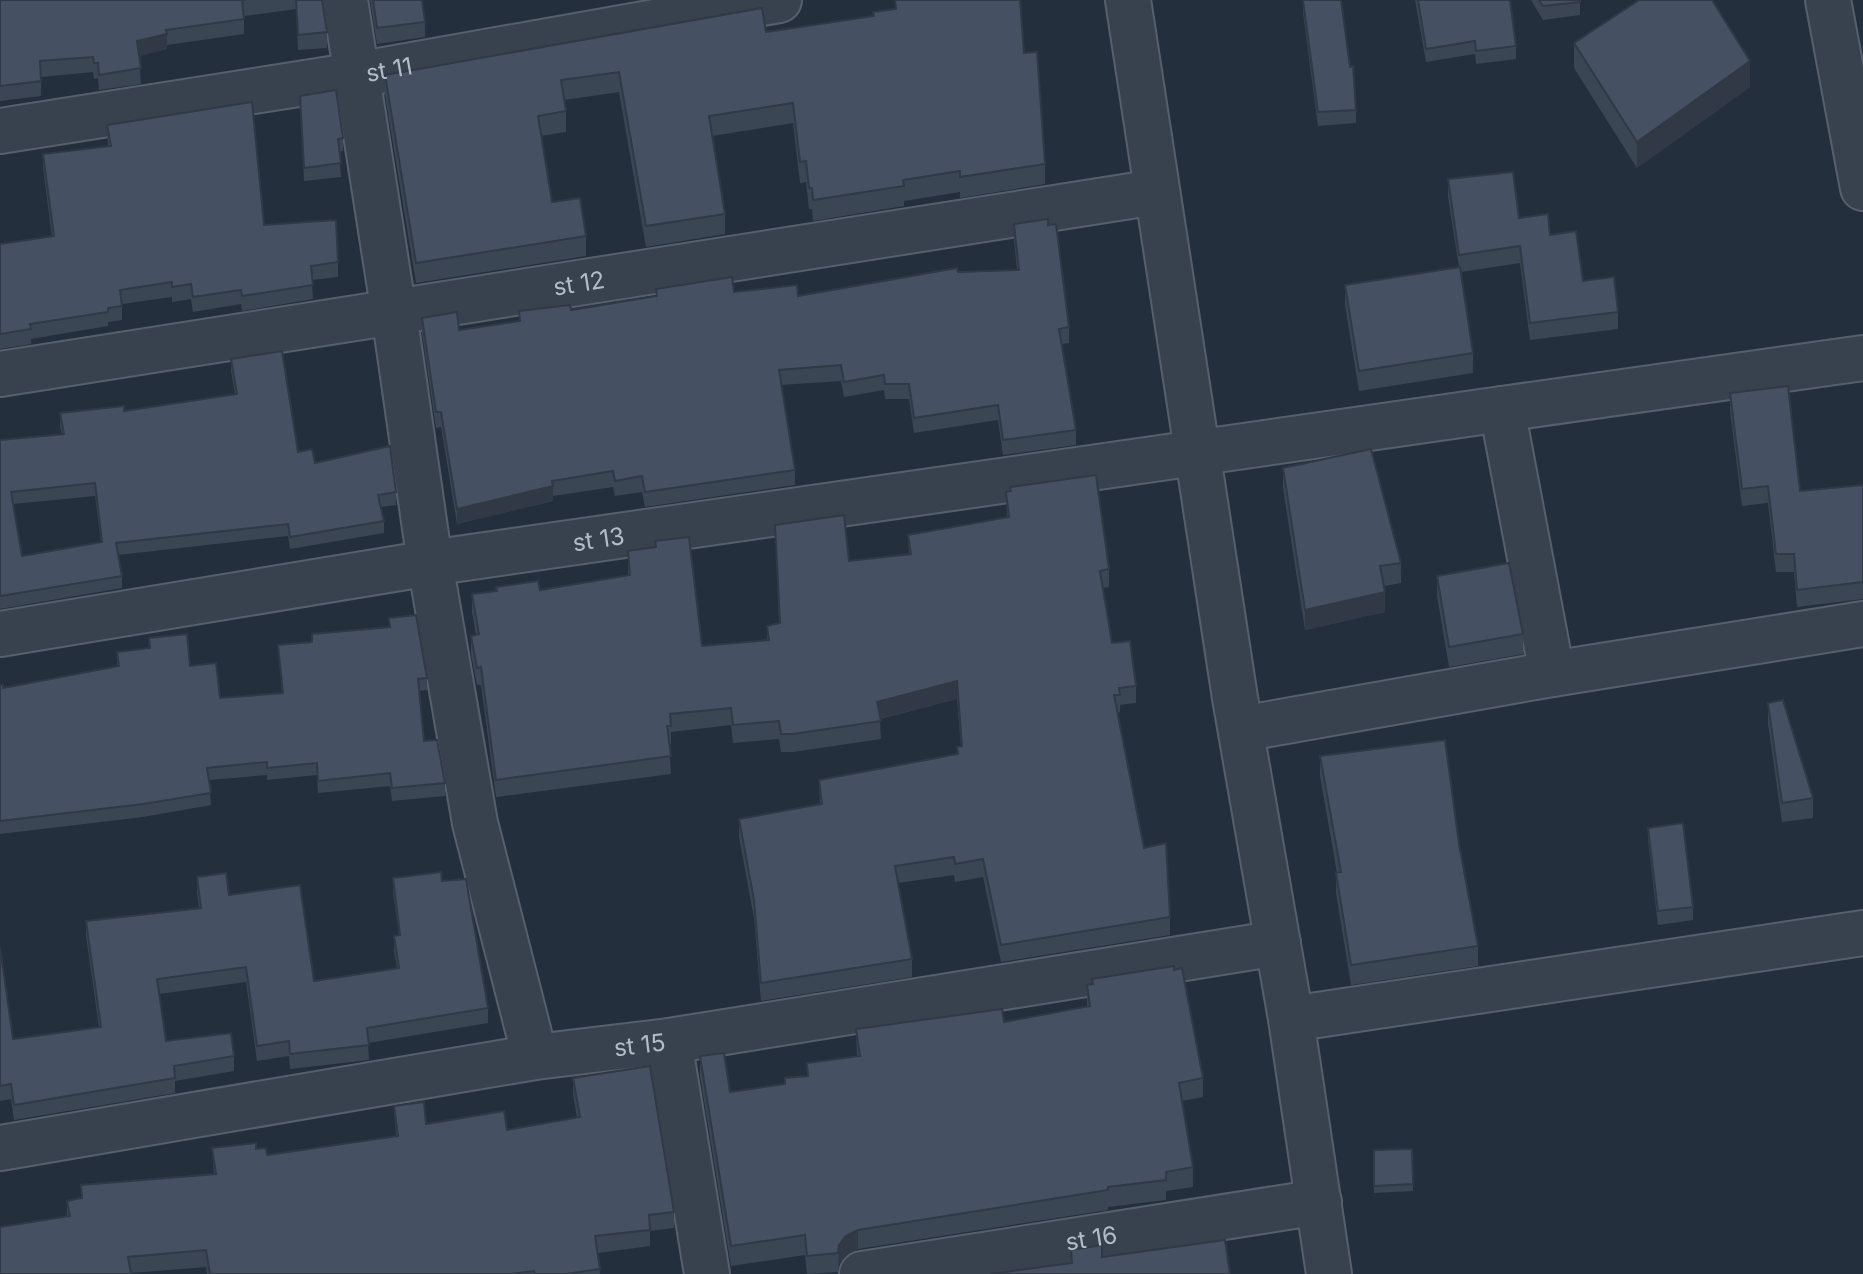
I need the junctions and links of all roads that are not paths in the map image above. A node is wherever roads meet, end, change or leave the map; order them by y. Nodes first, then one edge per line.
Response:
1 (345, 0) edge
2 (779, 0) edge
3 (1130, 0) edge
4 (1828, 0) edge
5 (356, 75) junction
6 (1854, 91) edge
7 (0, 131) edge
8 (1863, 188) edge
9 (1156, 192) junction
10 (394, 313) junction
11 (1863, 358) edge
12 (0, 374) edge
13 (1502, 409) junction
14 (1198, 454) junction
15 (430, 563) junction
16 (1863, 624) edge
17 (0, 634) edge
18 (1552, 674) junction
19 (1241, 729) junction
20 (1863, 933) edge
21 (1278, 943) junction
22 (1291, 1019) junction
23 (669, 1041) junction
24 (535, 1057) junction
25 (0, 1148) edge
26 (1319, 1202) junction
27 (707, 1274) edge
28 (862, 1274) edge
29 (1329, 1274) edge

1 - 5 street
2 - 5 street, st 11
3 - 9 street
4 - 6 street
5 - 7 street, st 11
5 - 10 street
6 - 8 street
9 - 10 street, st 12
9 - 14 street
10 - 12 street, st 12
10 - 15 street
11 - 13 street, st 13
13 - 14 street, st 13
13 - 18 street
14 - 15 street, st 13
14 - 19 street
15 - 17 street, st 13
15 - 24 street
16 - 18 street
18 - 19 street
19 - 21 street
20 - 22 street
21 - 22 street
21 - 23 street, st 15
22 - 26 street
23 - 24 street, st 15
23 - 27 street
24 - 25 street, st 15
26 - 28 street, st 16
26 - 29 street

